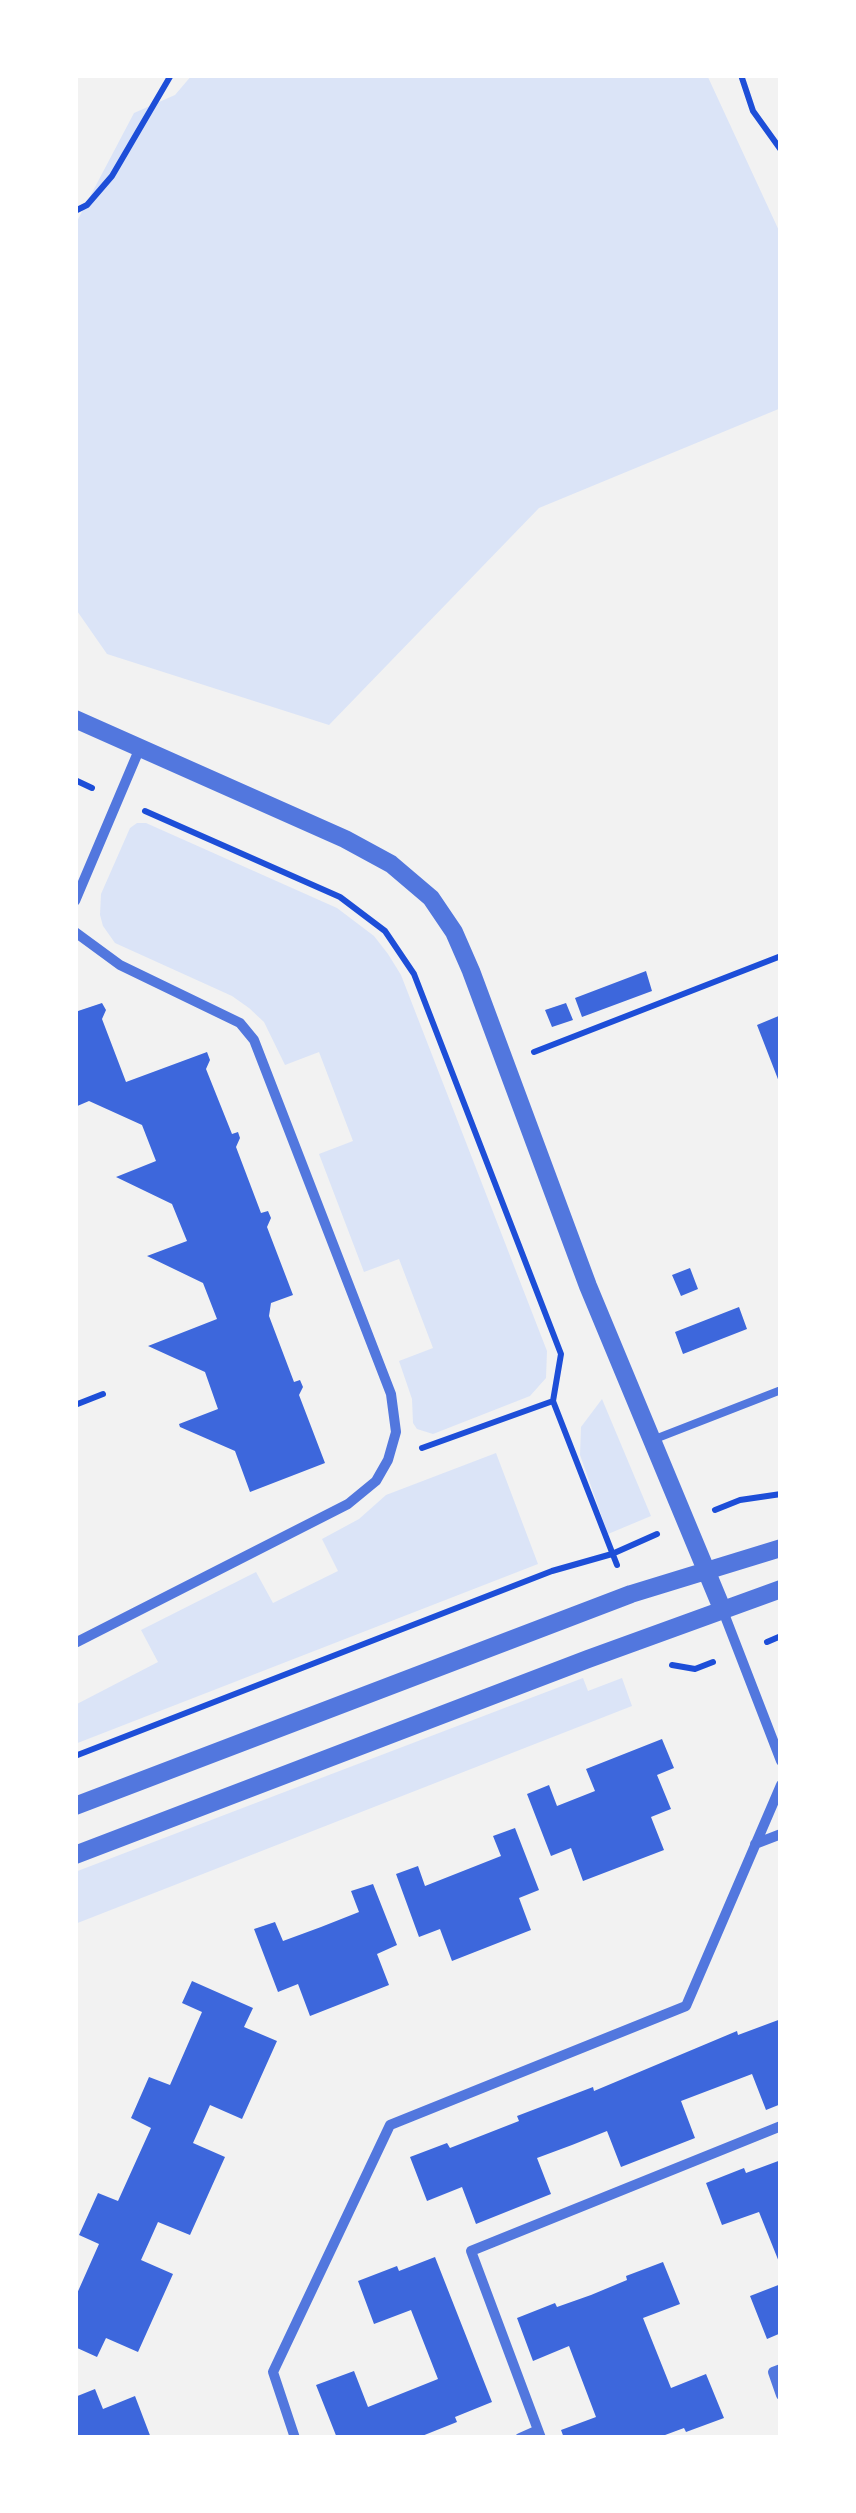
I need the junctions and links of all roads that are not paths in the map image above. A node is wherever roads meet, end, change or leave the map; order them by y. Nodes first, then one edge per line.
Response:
1 (75, 719) edge
2 (139, 750) junction
3 (75, 901) edge
4 (75, 932) edge
5 (781, 1390) edge
6 (651, 1440) junction
7 (781, 1548) edge
8 (706, 1572) junction
9 (781, 1589) edge
10 (722, 1612) junction
11 (75, 1643) edge
12 (781, 1761) edge
13 (781, 1785) edge
14 (75, 1806) edge
15 (781, 1834) edge
16 (755, 1844) junction
17 (75, 1855) edge
18 (781, 2126) edge
19 (781, 2369) edge
20 (781, 2395) edge
21 (540, 2434) edge
22 (294, 2438) edge
23 (520, 2438) edge

1 - 2 street
2 - 3 street
2 - 6 street
4 - 11 street
5 - 6 lane
6 - 8 street
7 - 8 street
8 - 10 street
8 - 14 street
9 - 10 street
10 - 12 street
10 - 17 street
13 - 16 street
15 - 16 street
16 - 22 street
18 - 21 street
19 - 20 street
21 - 23 street

